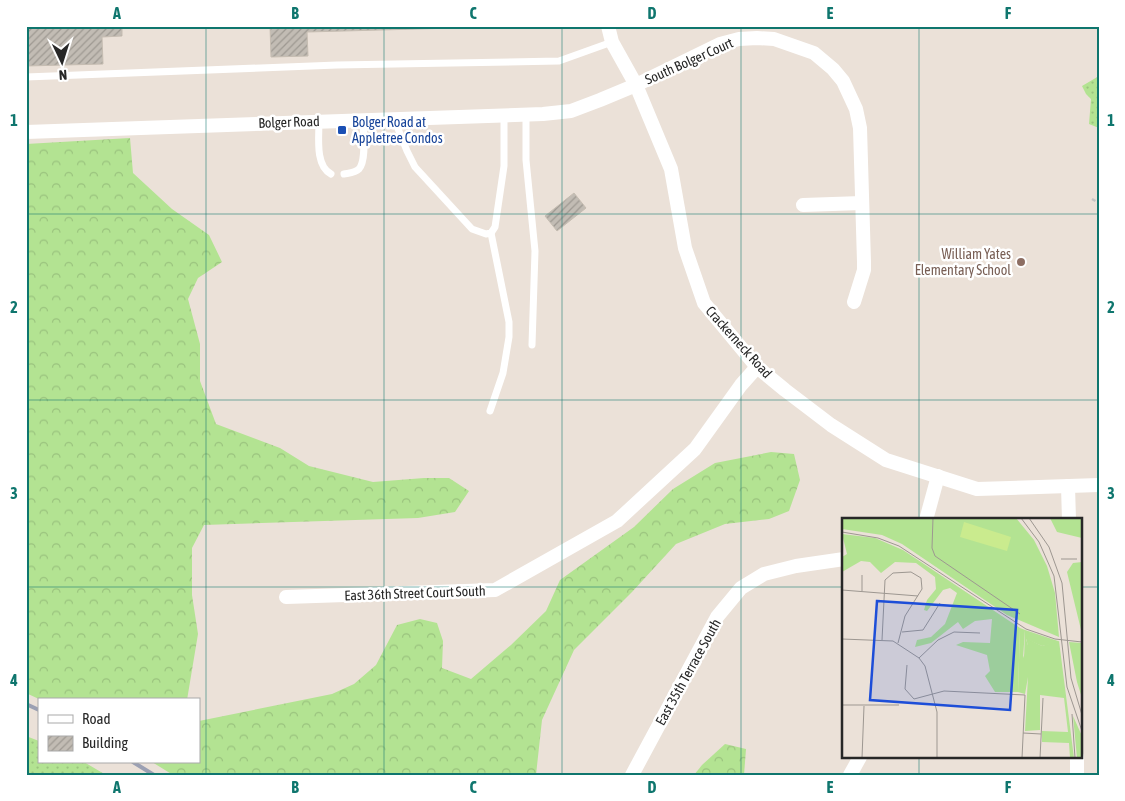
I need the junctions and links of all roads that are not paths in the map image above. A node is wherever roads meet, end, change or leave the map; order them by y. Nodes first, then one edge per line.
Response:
1 (608, 26) edge
2 (612, 42) junction
3 (26, 77) edge
4 (636, 85) junction
5 (526, 115) junction
6 (504, 116) junction
7 (394, 119) junction
8 (363, 120) junction
9 (319, 121) junction
10 (26, 132) edge
11 (331, 174) dead end
12 (344, 174) dead end
13 (862, 203) junction
14 (804, 205) dead end
15 (491, 233) junction
16 (854, 302) dead end
17 (532, 344) dead end
18 (757, 367) junction
19 (490, 411) dead end
20 (938, 476) junction
21 (1099, 485) edge
22 (1068, 486) junction
23 (927, 518) edge
24 (1069, 518) edge
25 (842, 559) edge
26 (286, 597) dead end
27 (859, 758) edge
28 (1077, 758) edge
29 (632, 775) edge
30 (850, 775) edge
31 (1077, 775) edge

1 - 2 street, Crackerneck Road
2 - 3 lane
2 - 4 street, Crackerneck Road
4 - 5 street, Bolger Road
4 - 13 street, South Bolger Court
4 - 18 street, Crackerneck Road
5 - 6 street, Bolger Road
5 - 17 lane
6 - 7 street, Bolger Road
6 - 15 lane
7 - 8 street, Bolger Road
7 - 15 lane
8 - 9 street, Bolger Road
8 - 12 lane
9 - 10 street, Bolger Road
9 - 11 lane
13 - 14 street
13 - 16 street, South Bolger Court
15 - 19 lane
18 - 20 street, Crackerneck Road
18 - 26 street, East 36th Street Court South
20 - 22 street, Crackerneck Road
20 - 23 street
21 - 22 street, Crackerneck Road
22 - 24 street
25 - 29 street, East 35th Terrace South
27 - 30 street
28 - 31 street

